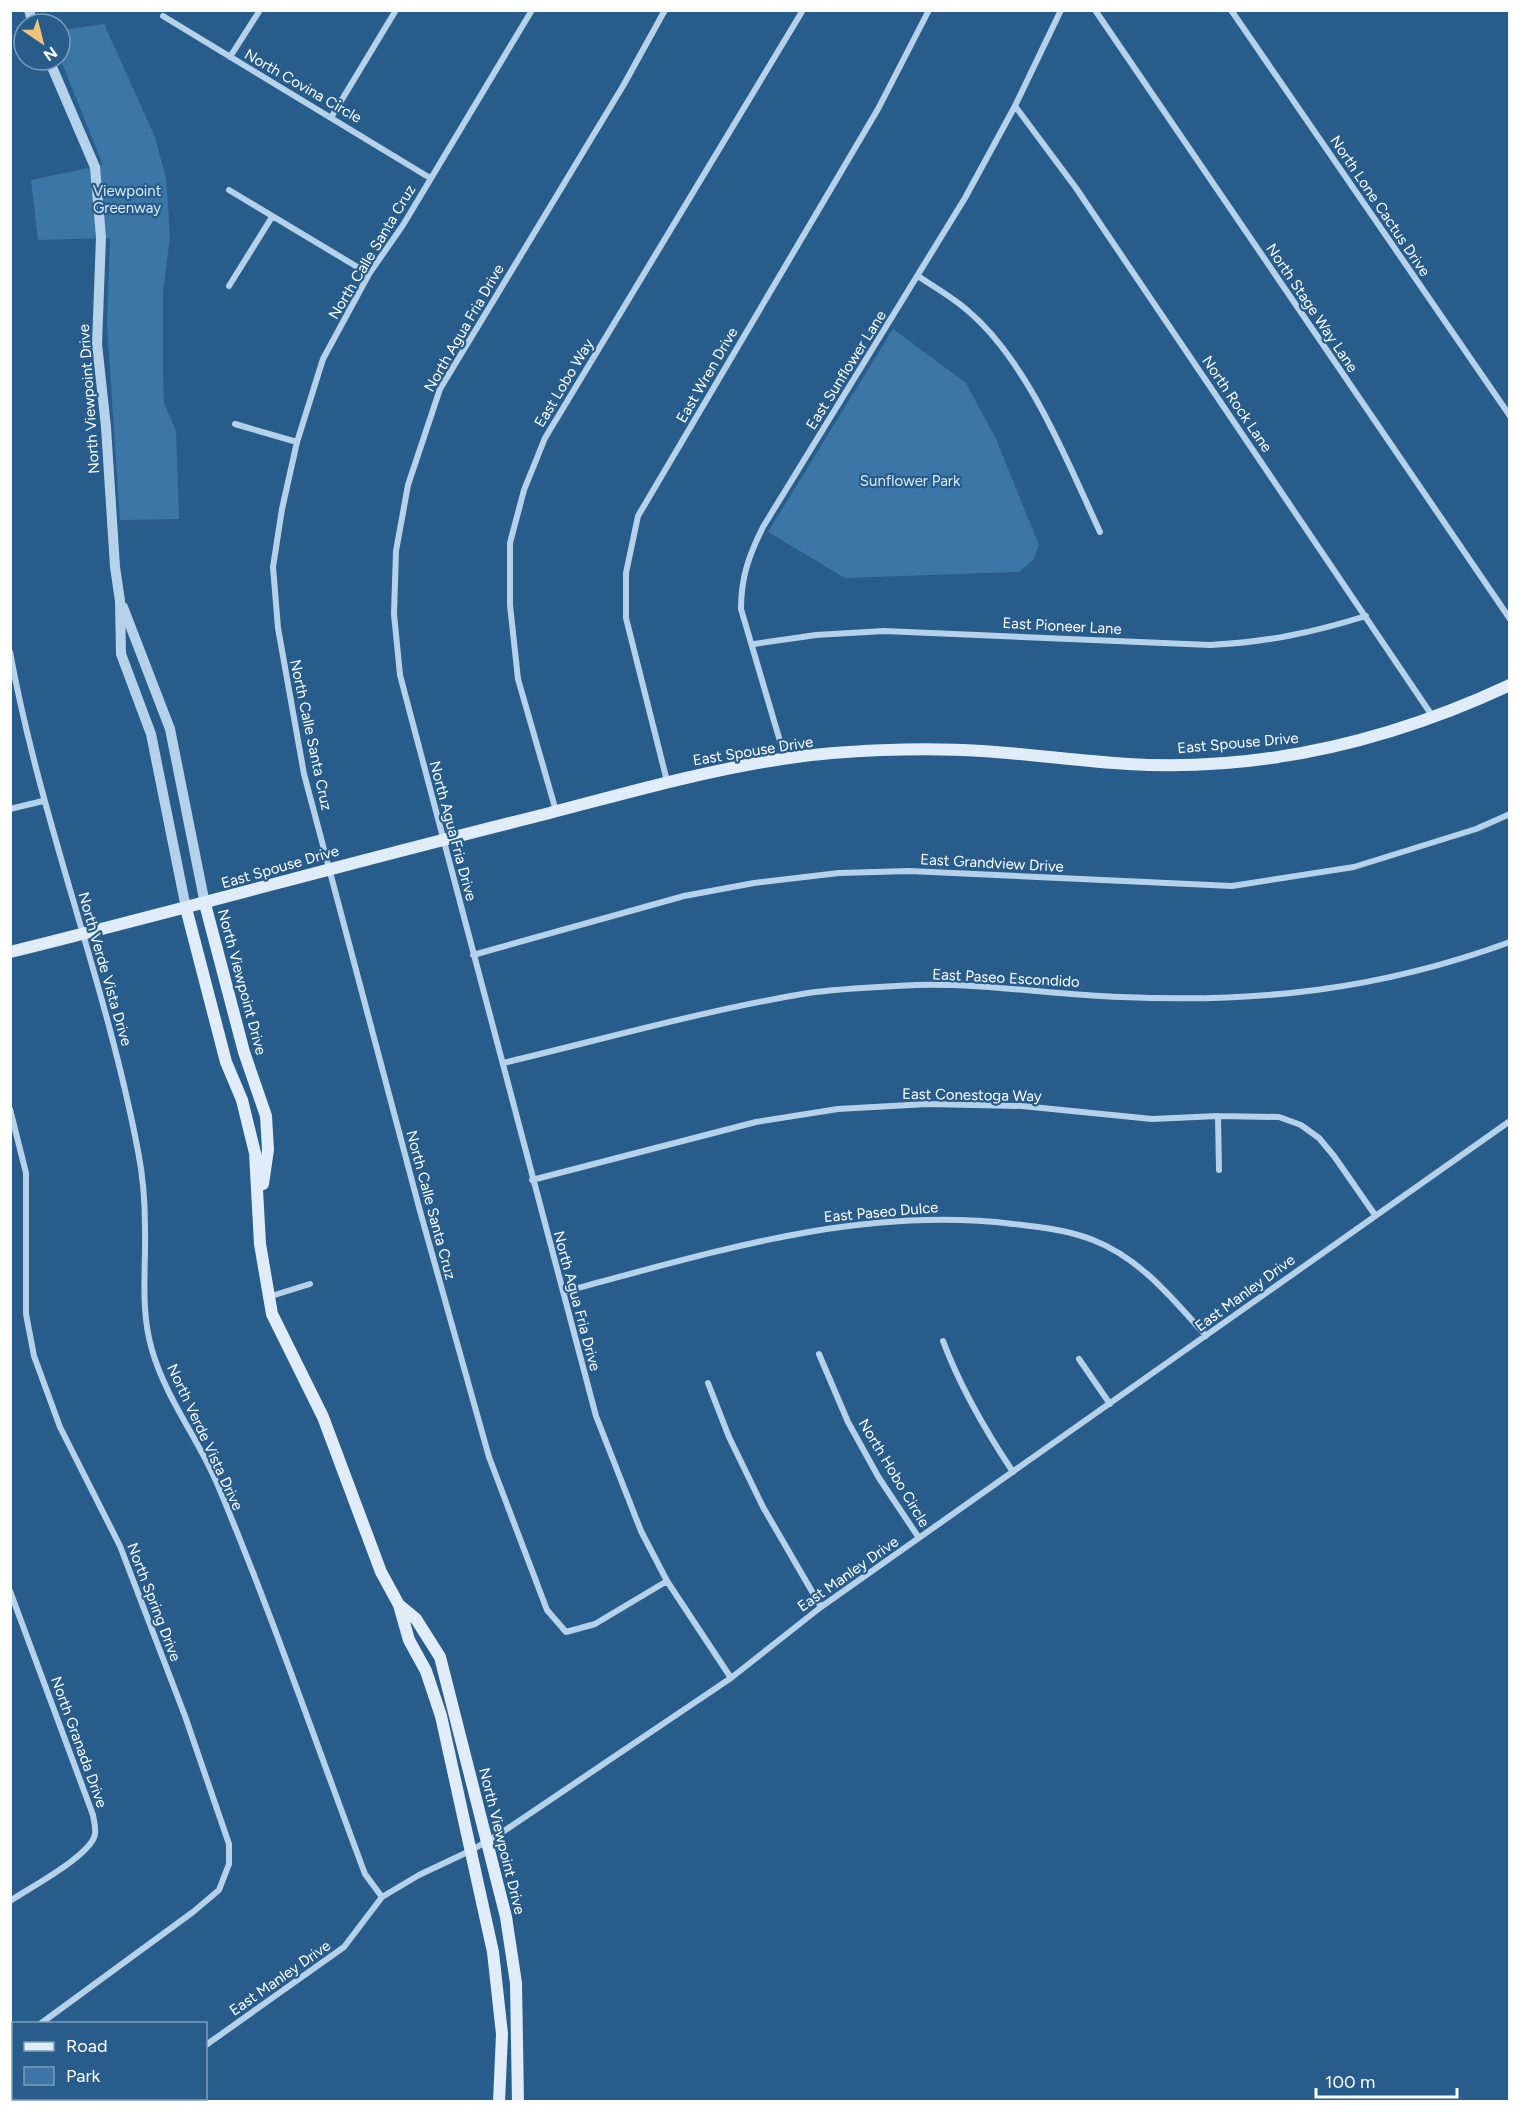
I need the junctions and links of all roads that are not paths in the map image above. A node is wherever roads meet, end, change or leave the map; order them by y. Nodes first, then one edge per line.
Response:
1 (260, 10) edge
2 (396, 10) edge
3 (532, 10) edge
4 (665, 10) edge
5 (803, 10) edge
6 (929, 10) edge
7 (1061, 10) edge
8 (1095, 10) edge
9 (1231, 10) edge
10 (163, 16) dead end
11 (230, 57) junction
12 (54, 72) edge
13 (1015, 106) junction
14 (332, 116) junction
15 (430, 178) junction
16 (229, 190) dead end
17 (272, 217) junction
18 (369, 274) junction
19 (918, 276) junction
20 (229, 286) dead end
21 (1509, 416) edge
22 (235, 424) dead end
23 (297, 442) junction
24 (1100, 532) dead end
25 (120, 601) junction
26 (1366, 616) junction
27 (1509, 619) edge
28 (754, 644) junction
29 (10, 652) edge
30 (13, 675) edge
31 (1509, 685) edge
32 (1434, 718) junction
33 (784, 758) junction
34 (667, 781) junction
35 (43, 801) junction
36 (10, 809) edge
37 (556, 811) junction
38 (1509, 814) edge
39 (443, 839) junction
40 (330, 868) junction
41 (205, 904) junction
42 (186, 909) junction
43 (84, 934) junction
44 (1509, 942) edge
45 (10, 952) edge
46 (473, 956) junction
47 (503, 1063) junction
48 (10, 1109) edge
49 (1218, 1116) junction
50 (1509, 1121) edge
51 (1219, 1170) dead end
52 (532, 1180) junction
53 (260, 1200) junction
54 (1375, 1215) junction
55 (310, 1284) dead end
56 (563, 1292) junction
57 (268, 1297) junction
58 (1206, 1336) junction
59 (943, 1341) dead end
60 (819, 1354) dead end
61 (1078, 1359) dead end
62 (708, 1383) dead end
63 (1110, 1404) junction
64 (1013, 1472) junction
65 (919, 1538) junction
66 (667, 1581) junction
67 (10, 1591) edge
68 (399, 1605) junction
69 (821, 1607) junction
70 (731, 1678) junction
71 (487, 1841) junction
72 (472, 1850) junction
73 (382, 1897) junction
74 (10, 1900) edge
75 (43, 2022) edge
76 (207, 2044) edge
77 (499, 2102) edge
78 (518, 2102) edge

1 - 11 street
2 - 14 street
3 - 15 street, North Calle Santa Cruz
4 - 39 street, North Agua Fria Drive
5 - 37 street, East Lobo Way
6 - 34 street, East Wren Drive
7 - 13 street, East Sunflower Lane
8 - 27 street, North Stage Way Lane
9 - 21 street, North Lone Cactus Drive
10 - 11 street, North Covina Circle
11 - 14 street, North Covina Circle
12 - 25 street, North Viewpoint Drive
13 - 19 street, East Sunflower Lane
13 - 26 street, North Rock Lane
14 - 15 street, North Covina Circle
15 - 18 street, North Calle Santa Cruz
16 - 17 street
17 - 18 street
17 - 20 street
18 - 23 street, North Calle Santa Cruz
19 - 24 street
19 - 28 street, East Sunflower Lane
22 - 23 street
23 - 40 street, North Calle Santa Cruz
25 - 41 street, North Viewpoint Drive
25 - 42 street, North Viewpoint Drive
26 - 28 street, East Pioneer Lane
26 - 32 street, North Rock Lane
28 - 33 street, East Sunflower Lane
29 - 30 street, North Verde Vista Drive
30 - 35 street, North Verde Vista Drive
31 - 32 main road, East Spouse Drive
32 - 33 main road, East Spouse Drive
33 - 34 main road, East Spouse Drive
34 - 37 main road, East Spouse Drive
35 - 36 street
35 - 43 street, North Verde Vista Drive
37 - 39 main road, East Spouse Drive
38 - 46 street, East Grandview Drive
39 - 40 main road, East Spouse Drive
39 - 46 street, North Agua Fria Drive
40 - 41 main road, East Spouse Drive
40 - 66 street, North Calle Santa Cruz
41 - 42 main road, East Spouse Drive
41 - 53 main road, North Viewpoint Drive
42 - 43 main road, East Spouse Drive
42 - 53 main road, North Viewpoint Drive
43 - 45 main road, East Spouse Drive
43 - 73 street, North Verde Vista Drive
44 - 47 street, East Paseo Escondido
46 - 47 street, North Agua Fria Drive
47 - 52 street, North Agua Fria Drive
48 - 75 street, North Spring Drive
49 - 51 street
49 - 52 street, East Conestoga Way
49 - 54 street, East Conestoga Way
50 - 54 street, East Manley Drive
52 - 56 street, North Agua Fria Drive
53 - 57 main road, North Viewpoint Drive
54 - 58 street, East Manley Drive
55 - 57 street
56 - 58 street, East Paseo Dulce
56 - 66 street, North Agua Fria Drive
57 - 68 main road, North Viewpoint Drive
58 - 63 street, East Manley Drive
59 - 64 street
60 - 65 street, North Hobo Circle
61 - 63 street
62 - 69 street
63 - 64 street, East Manley Drive
64 - 65 street, East Manley Drive
65 - 69 street, East Manley Drive
66 - 70 street, North Agua Fria Drive
67 - 74 street, North Granada Drive
68 - 71 main road, North Viewpoint Drive
68 - 72 main road, North Viewpoint Drive
69 - 70 street, East Manley Drive
70 - 71 street, East Manley Drive
71 - 72 street, East Manley Drive
71 - 78 main road, North Viewpoint Drive
72 - 73 street, East Manley Drive
72 - 77 main road, North Viewpoint Drive
73 - 76 street, East Manley Drive

